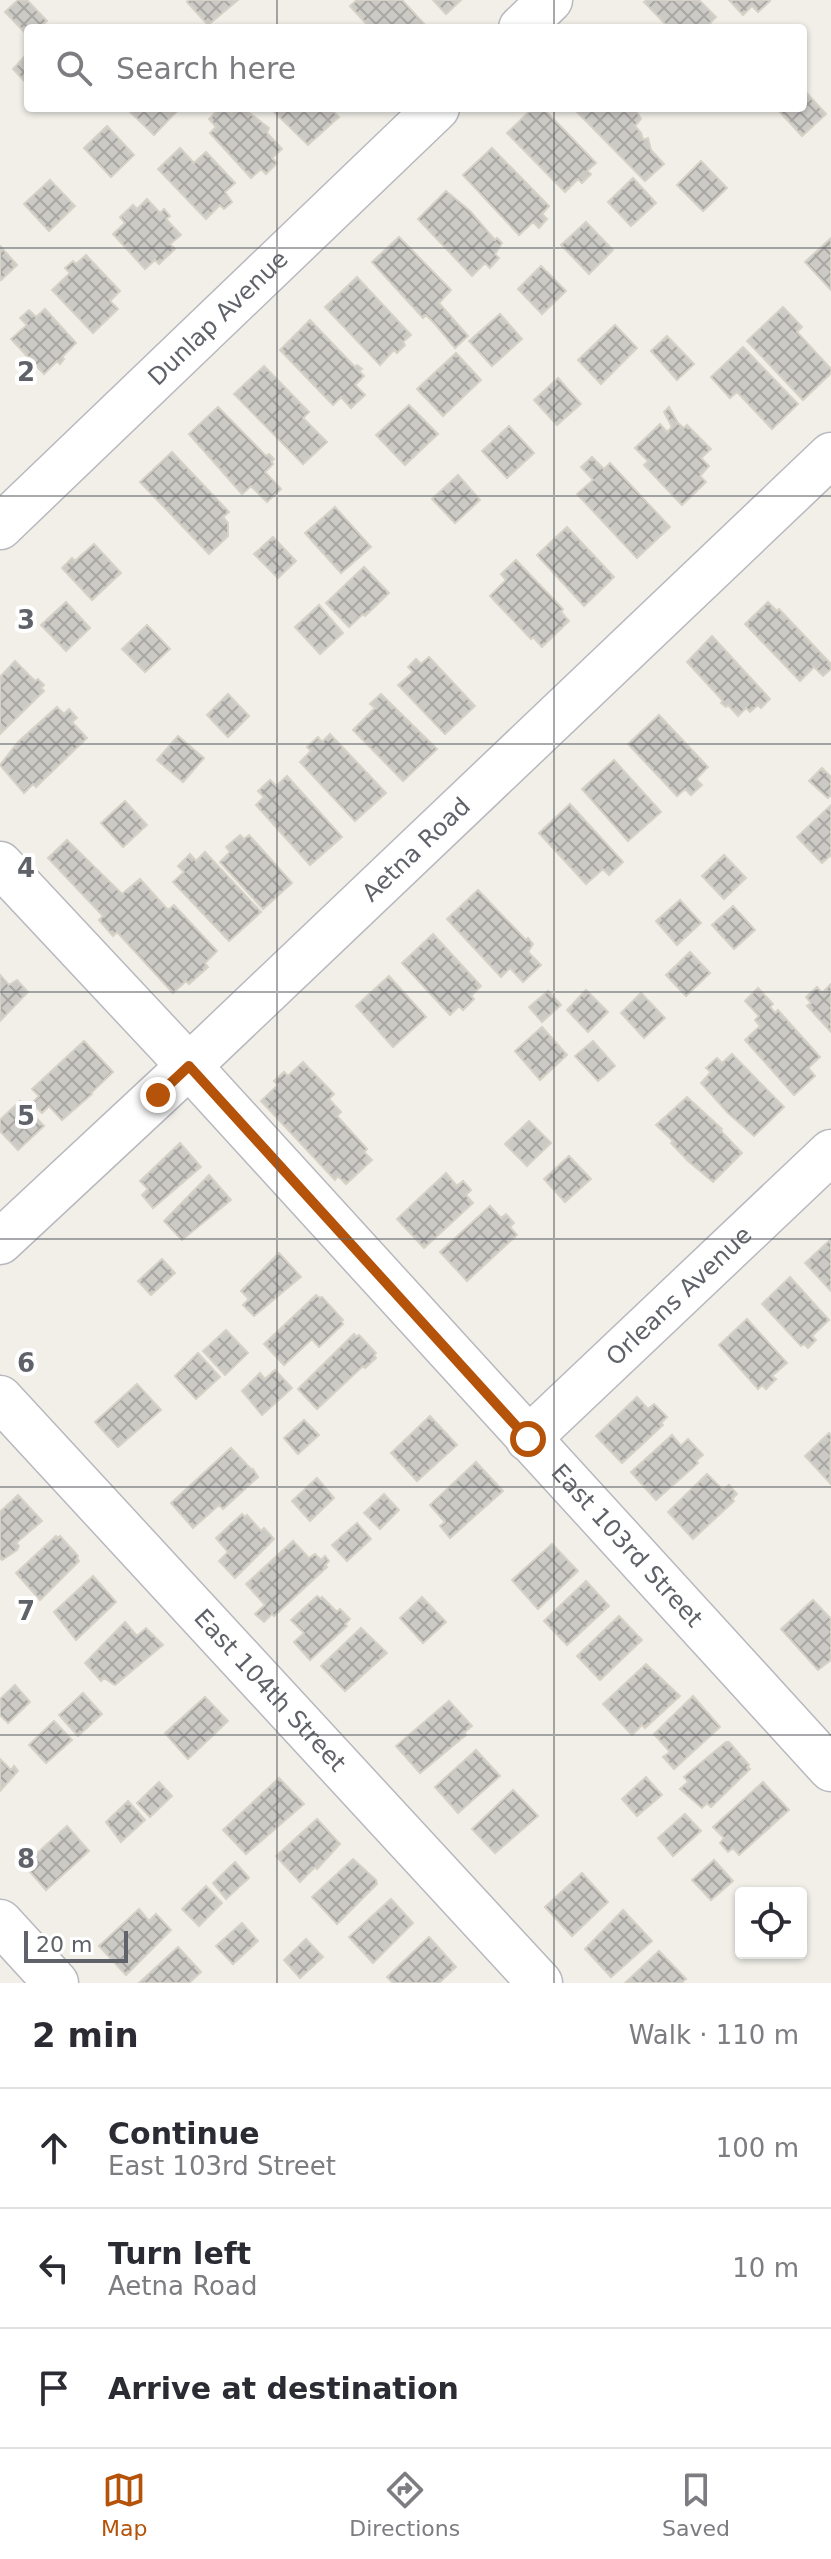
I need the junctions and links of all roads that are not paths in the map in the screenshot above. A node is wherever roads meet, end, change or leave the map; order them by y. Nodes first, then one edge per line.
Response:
1 (550, 0) edge
2 (525, 24) edge
3 (433, 112) edge
4 (831, 455) edge
5 (0, 527) edge
6 (0, 864) edge
7 (189, 1066) junction
8 (831, 1152) edge
9 (0, 1242) edge
10 (0, 1398) edge
11 (528, 1439) junction
12 (827, 1757) edge
13 (0, 1922) edge
14 (56, 1983) edge
15 (540, 1983) edge

1 - 2 street
3 - 5 street, Dunlap Avenue
4 - 7 street, Aetna Road
6 - 7 street, East 103rd Street
7 - 9 street, Aetna Road
7 - 11 street, East 103rd Street
8 - 11 street, Orleans Avenue
10 - 15 street, East 104th Street
11 - 12 street, East 103rd Street
13 - 14 street

